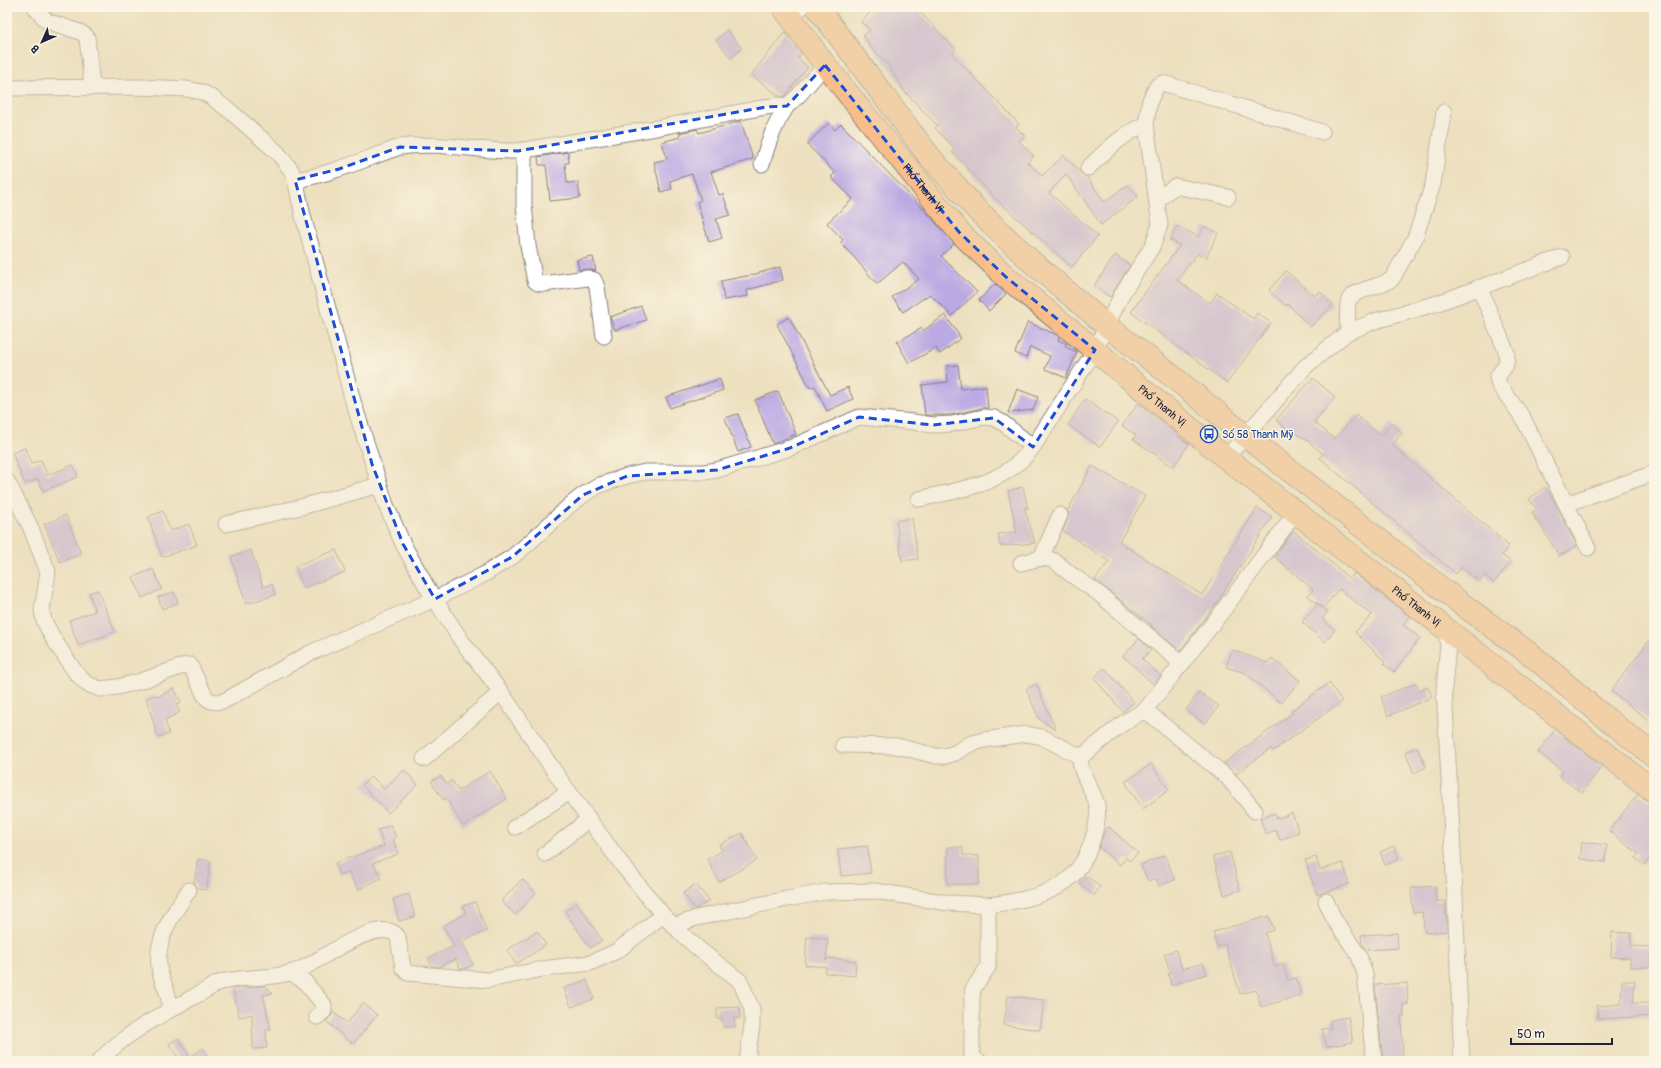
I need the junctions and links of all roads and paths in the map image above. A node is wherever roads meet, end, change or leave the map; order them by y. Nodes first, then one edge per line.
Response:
1 (36, 7) edge
2 (817, 7) edge
3 (794, 11) edge
4 (825, 65) junction
5 (92, 87) junction
6 (7, 88) edge
7 (787, 106) junction
8 (1444, 112) dead end
9 (1146, 124) junction
10 (1322, 132) dead end
11 (524, 150) junction
12 (762, 164) dead end
13 (1088, 168) dead end
14 (295, 180) junction
15 (1228, 197) dead end
16 (1157, 200) junction
17 (1562, 256) dead end
18 (1479, 287) junction
19 (1107, 326) junction
20 (1348, 332) junction
21 (604, 336) dead end
22 (1095, 350) junction
23 (1245, 436) junction
24 (1033, 447) junction
25 (1226, 458) junction
26 (1654, 473) edge
27 (7, 481) edge
28 (379, 485) junction
29 (918, 499) dead end
30 (1566, 504) junction
31 (1296, 512) junction
32 (1060, 515) dead end
33 (226, 524) dead end
34 (1588, 548) dead end
35 (1041, 558) junction
36 (1021, 563) dead end
37 (435, 599) junction
38 (1445, 630) junction
39 (1182, 664) junction
40 (501, 692) junction
41 (1145, 710) junction
42 (843, 745) dead end
43 (1654, 756) edge
44 (1081, 757) junction
45 (424, 759) dead end
46 (569, 792) junction
47 (1654, 792) edge
48 (1255, 811) dead end
49 (589, 819) junction
50 (515, 826) dead end
51 (545, 854) dead end
52 (189, 890) dead end
53 (1326, 901) dead end
54 (988, 904) junction
55 (663, 915) junction
56 (674, 926) junction
57 (292, 973) junction
58 (168, 1012) junction
59 (317, 1017) dead end
60 (99, 1061) edge
61 (747, 1061) edge
62 (979, 1061) edge
63 (1374, 1061) edge
64 (1462, 1061) edge

1 - 5 street
2 - 19 main road
3 - 4 main road, Phố Thanh Vị
4 - 7 street
4 - 22 main road, Phố Thanh Vị
5 - 6 street
5 - 14 street
7 - 11 street
7 - 12 street
8 - 20 street
9 - 10 street
9 - 13 street
9 - 16 street
11 - 14 street
11 - 21 street
14 - 28 street
15 - 16 street
16 - 19 street
17 - 18 street
18 - 20 street
18 - 30 street
19 - 22 street
19 - 23 main road
20 - 23 street
22 - 24 street
22 - 25 main road, Phố Thanh Vị
23 - 25 street
23 - 43 main road
24 - 29 street
24 - 37 street
25 - 31 main road, Phố Thanh Vị
26 - 30 street
27 - 37 street
28 - 33 street
28 - 37 street
30 - 34 street
31 - 38 main road, Phố Thanh Vị
31 - 39 street
32 - 35 street
35 - 36 street
35 - 39 street
37 - 40 street
38 - 47 main road, Phố Thanh Vị
38 - 64 street
39 - 41 street
40 - 45 street
40 - 46 street
41 - 44 street
41 - 48 street
42 - 44 street
44 - 54 street
46 - 49 street
46 - 50 street
49 - 51 street
49 - 55 street
52 - 58 street
53 - 63 street
54 - 56 street
54 - 62 street
55 - 56 street
55 - 57 street
56 - 61 street
57 - 58 street
57 - 59 street
58 - 60 street

